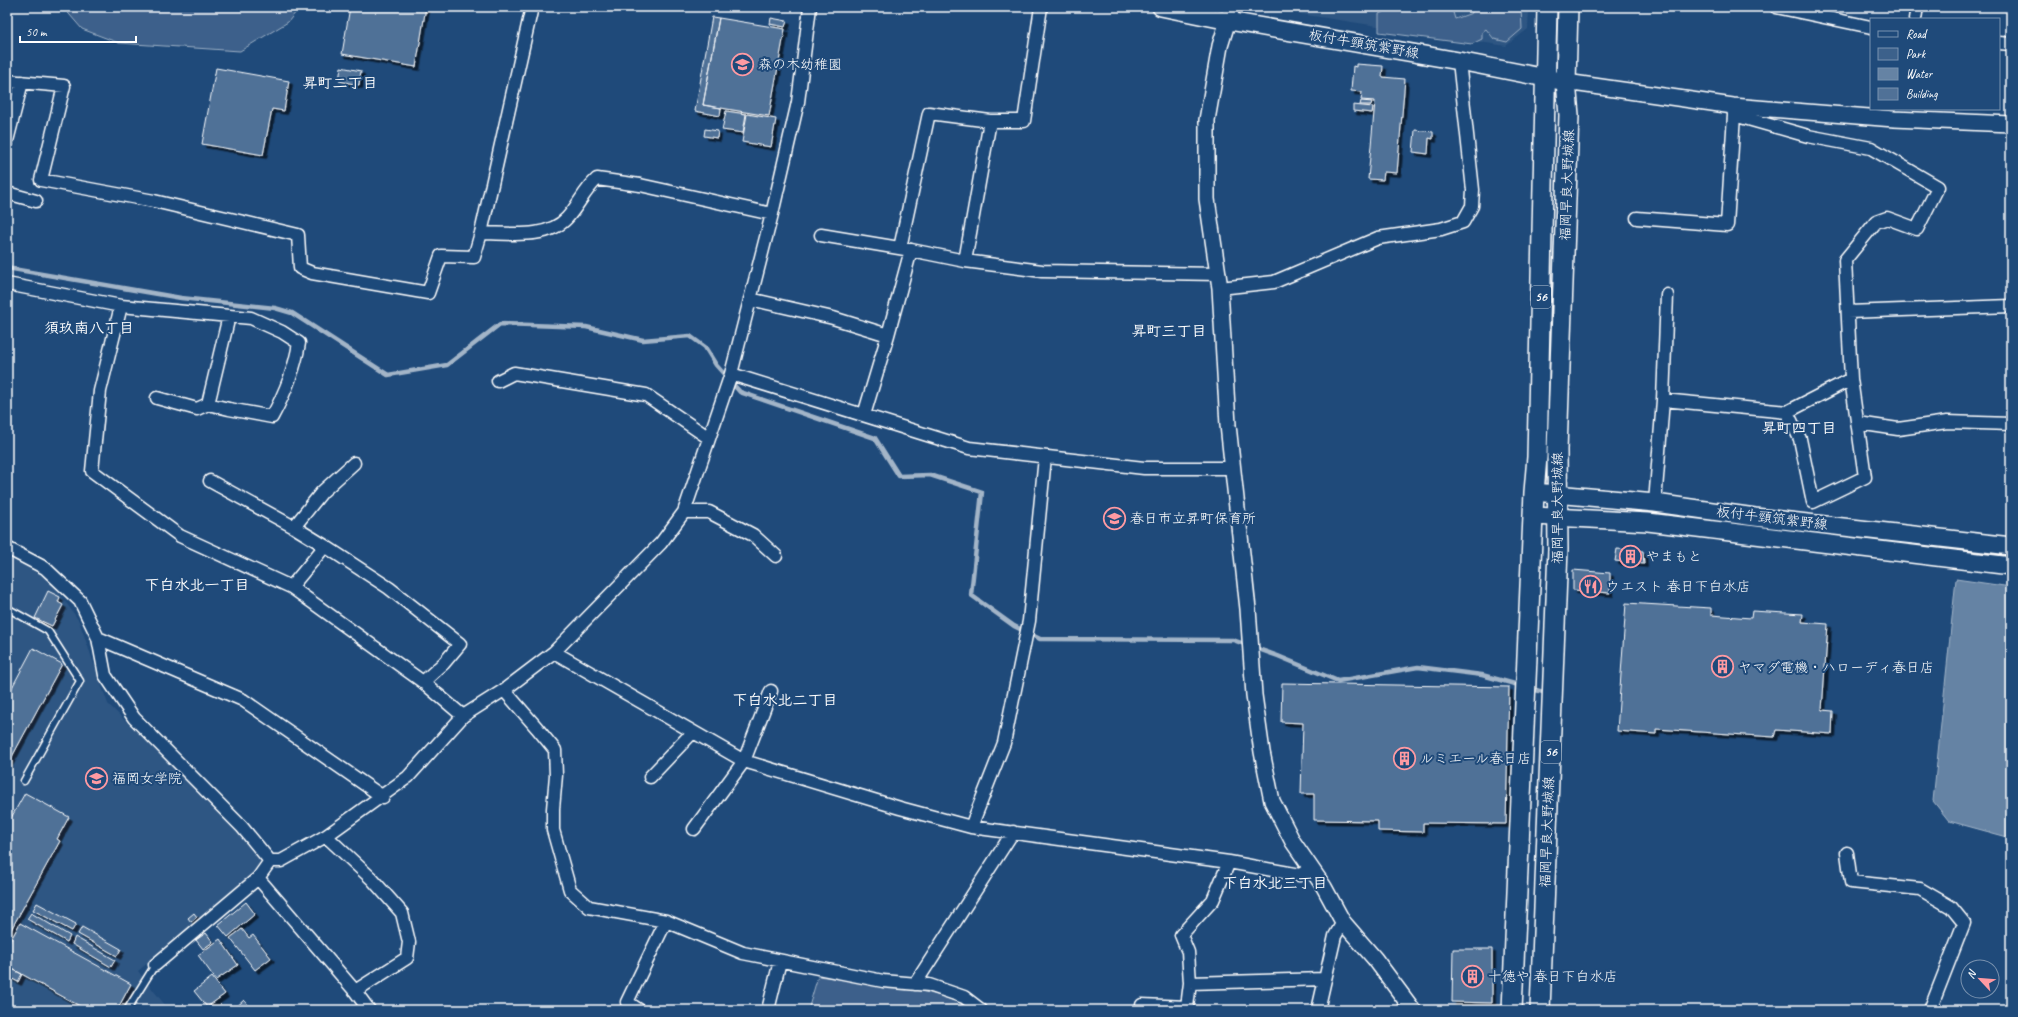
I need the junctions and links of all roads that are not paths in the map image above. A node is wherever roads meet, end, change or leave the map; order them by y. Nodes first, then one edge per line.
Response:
1 (532, 7) edge
2 (810, 7) edge
3 (1041, 7) edge
4 (1161, 7) edge
5 (1547, 7) edge
6 (1568, 7) edge
7 (1776, 7) edge
8 (1917, 7) edge
9 (1230, 14) edge
10 (1915, 18) edge
11 (1870, 27) edge
12 (2000, 43) edge
13 (2011, 44) edge
14 (1459, 61) junction
15 (1545, 78) junction
16 (7, 81) edge
17 (22, 82) junction
18 (1566, 82) junction
19 (1734, 111) junction
20 (1895, 114) edge
21 (990, 121) junction
22 (2011, 124) edge
23 (7, 141) edge
24 (7, 194) edge
25 (36, 201) dead end
26 (772, 214) junction
27 (1637, 218) dead end
28 (481, 233) junction
29 (821, 235) dead end
30 (905, 249) junction
31 (965, 261) junction
32 (1219, 281) junction
33 (7, 284) edge
34 (1667, 295) dead end
35 (750, 299) junction
36 (121, 306) junction
37 (2011, 306) edge
38 (1848, 312) junction
39 (229, 316) junction
40 (888, 335) junction
41 (732, 374) junction
42 (1851, 380) junction
43 (498, 381) dead end
44 (157, 398) dead end
45 (1663, 400) junction
46 (208, 404) junction
47 (1787, 412) junction
48 (864, 415) junction
49 (1858, 423) junction
50 (2011, 424) edge
51 (709, 438) junction
52 (1045, 457) junction
53 (354, 463) dead end
54 (1232, 468) junction
55 (210, 481) dead end
56 (1534, 492) junction
57 (1557, 495) junction
58 (1655, 503) junction
59 (684, 512) junction
60 (1534, 516) junction
61 (1559, 516) junction
62 (294, 526) junction
63 (325, 546) junction
64 (2011, 546) edge
65 (7, 548) edge
66 (776, 556) dead end
67 (2011, 566) edge
68 (291, 587) junction
69 (7, 608) edge
70 (98, 638) junction
71 (554, 652) junction
72 (423, 682) junction
73 (504, 690) junction
74 (771, 690) dead end
75 (463, 716) junction
76 (692, 733) junction
77 (744, 761) junction
78 (650, 777) dead end
79 (24, 782) dead end
80 (383, 797) junction
81 (971, 826) junction
82 (694, 829) dead end
83 (1014, 832) junction
84 (326, 836) junction
85 (1847, 853) dead end
86 (270, 860) junction
87 (1229, 862) junction
88 (1310, 868) junction
89 (258, 878) junction
90 (666, 922) junction
91 (1343, 922) junction
92 (780, 961) junction
93 (155, 965) joint
94 (1325, 979) junction
95 (1190, 983) junction
96 (915, 984) junction
97 (355, 991) junction
98 (1142, 1005) dead end
99 (127, 1010) edge
100 (369, 1010) edge
101 (639, 1010) edge
102 (768, 1010) edge
103 (981, 1010) edge
104 (1318, 1010) edge
105 (1413, 1010) edge
106 (1512, 1010) edge
107 (1540, 1010) edge
108 (1930, 1010) edge

1 - 28 street
2 - 26 street
3 - 21 street
4 - 9 main road, 板付牛頸筑紫野線
5 - 15 main road, 福岡早良大野城線 / 56
6 - 18 main road, 福岡早良大野城線 / 56
7 - 11 street
8 - 10 street
9 - 14 main road, 板付牛頸筑紫野線
9 - 32 street
12 - 13 street
14 - 15 main road, 板付牛頸筑紫野線
14 - 32 street
15 - 18 main road, 板付牛頸筑紫野線
15 - 56 main road, 福岡早良大野城線 / 56
16 - 17 street
17 - 23 street
17 - 28 street
18 - 19 street
18 - 57 main road, 福岡早良大野城線 / 56
19 - 20 street
19 - 27 street
19 - 38 street
20 - 22 street
21 - 30 street
21 - 31 street
24 - 25 street
26 - 28 street
26 - 35 street
29 - 30 street
30 - 31 street
30 - 40 street
31 - 32 street
32 - 54 street
33 - 36 street
34 - 45 street
35 - 40 street
35 - 41 street
36 - 39 street
36 - 68 street
37 - 38 street
38 - 42 street
39 - 46 street
39 - 46 street
40 - 48 street
41 - 48 street
41 - 51 street
42 - 47 street
42 - 49 street
43 - 51 street
44 - 46 street
45 - 47 street
45 - 58 street
47 - 49 street
48 - 52 street
49 - 50 street
51 - 59 street
52 - 54 street
52 - 81 street
53 - 62 street
54 - 88 street
55 - 62 street
56 - 57 main road, 板付牛頸筑紫野線
56 - 60 main road, 福岡早良大野城線 / 56
57 - 58 main road, 板付牛頸筑紫野線
57 - 61 main road, 福岡早良大野城線 / 56
58 - 64 main road, 板付牛頸筑紫野線
59 - 66 street
59 - 71 street
60 - 61 main road, 板付牛頸筑紫野線
60 - 106 main road, 福岡早良大野城線 / 56
61 - 67 main road, 板付牛頸筑紫野線
61 - 107 main road, 福岡早良大野城線 / 56
62 - 63 street
63 - 68 street
63 - 72 street
65 - 70 street
68 - 72 street
69 - 79 lane
70 - 80 street
70 - 86 street
71 - 73 street
71 - 76 street
72 - 75 street
73 - 75 street
73 - 90 street
74 - 77 street
75 - 80 street
76 - 77 street
76 - 78 street
77 - 81 street
77 - 82 street
80 - 84 street
81 - 83 street
83 - 87 street
83 - 96 street
84 - 86 street
84 - 97 street
85 - 108 street
86 - 89 street
87 - 88 street
87 - 95 street
88 - 91 street
89 - 93 street
89 - 97 street
90 - 92 street
90 - 101 street
91 - 94 street
91 - 105 street
92 - 96 street
92 - 102 street
93 - 99 lane
94 - 95 street
94 - 104 street
95 - 98 street
96 - 103 street
97 - 100 street

